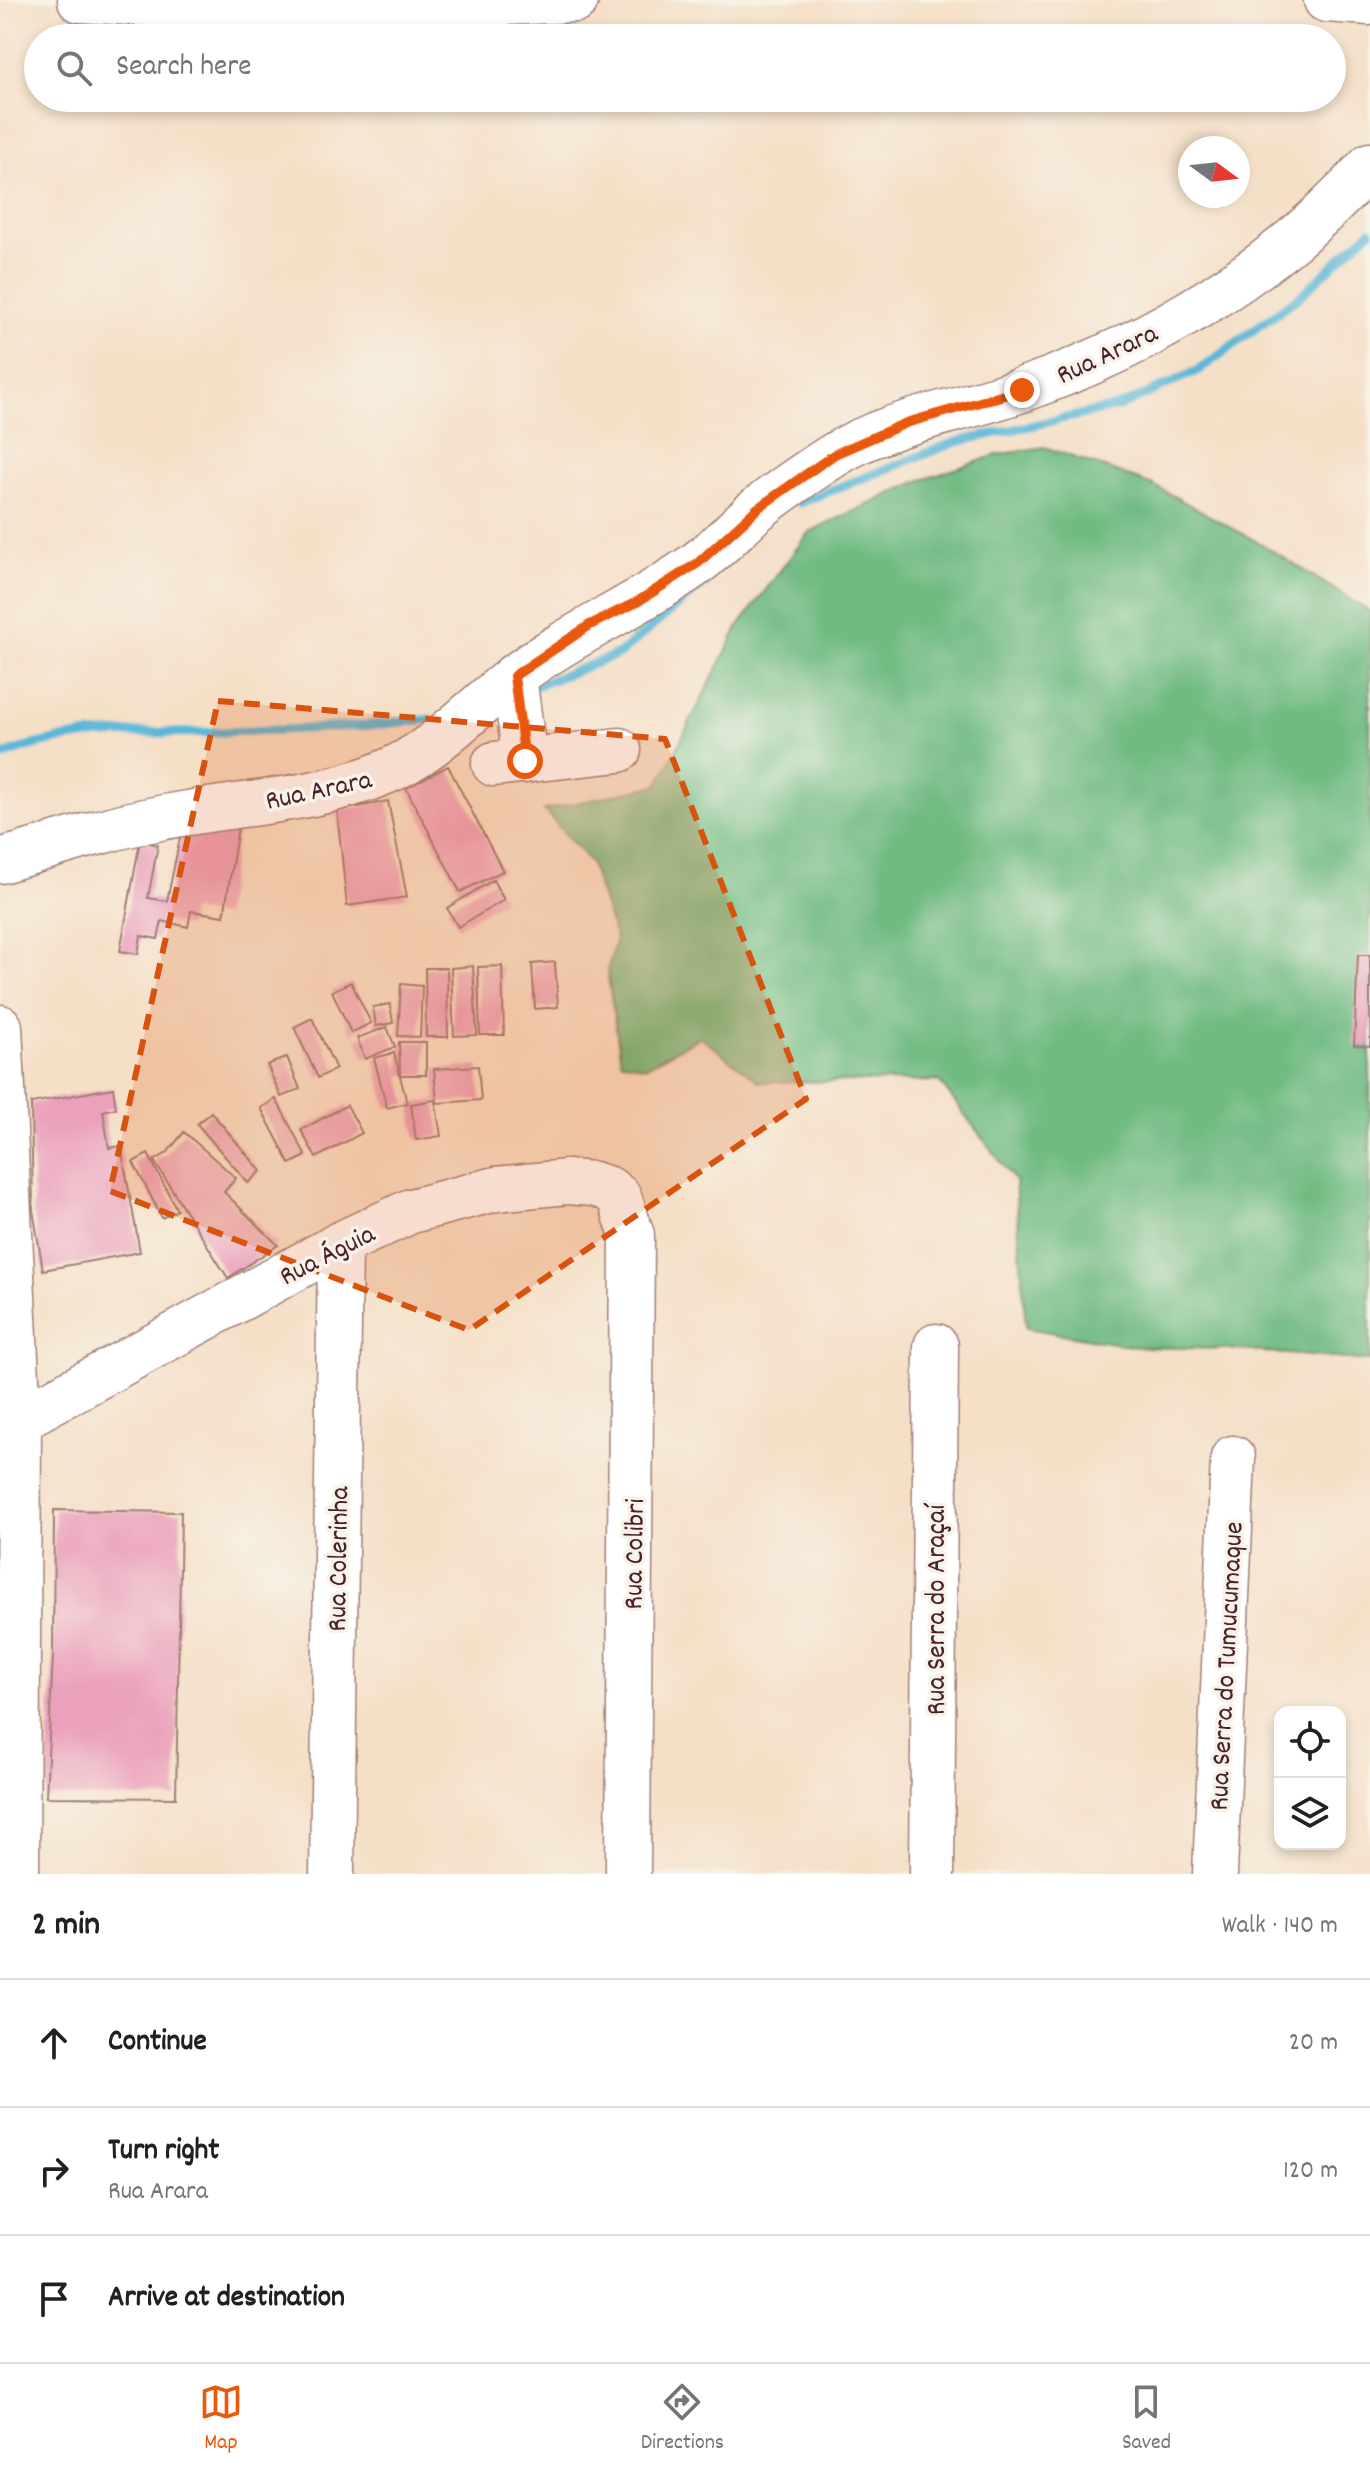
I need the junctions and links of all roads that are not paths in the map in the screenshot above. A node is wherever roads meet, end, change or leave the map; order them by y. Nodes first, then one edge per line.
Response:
1 (80, 0) edge
2 (1326, 0) edge
3 (552, 1) edge
4 (1370, 3) edge
5 (306, 6) edge
6 (1370, 165) edge
7 (514, 676) junction
8 (619, 750) dead end
9 (0, 861) edge
10 (0, 1027) edge
11 (632, 1235) joint
12 (340, 1244) junction
13 (936, 1346) dead end
14 (19, 1420) junction
15 (1233, 1458) dead end
16 (17, 1874) edge
17 (332, 1874) edge
18 (628, 1874) edge
19 (932, 1874) edge
20 (1215, 1874) edge

1 - 5 main road
2 - 4 main road
3 - 5 main road
6 - 7 main road, Rua Arara
7 - 8 main road
7 - 9 main road, Rua Arara
10 - 14 main road
11 - 12 main road, Rua Águia
11 - 18 main road, Rua Colibri
12 - 14 main road, Rua Águia
12 - 17 main road, Rua Colerinha
13 - 19 main road, Rua Serra do Araçaí
14 - 16 main road
15 - 20 main road, Rua Serra do Tumucumaque

